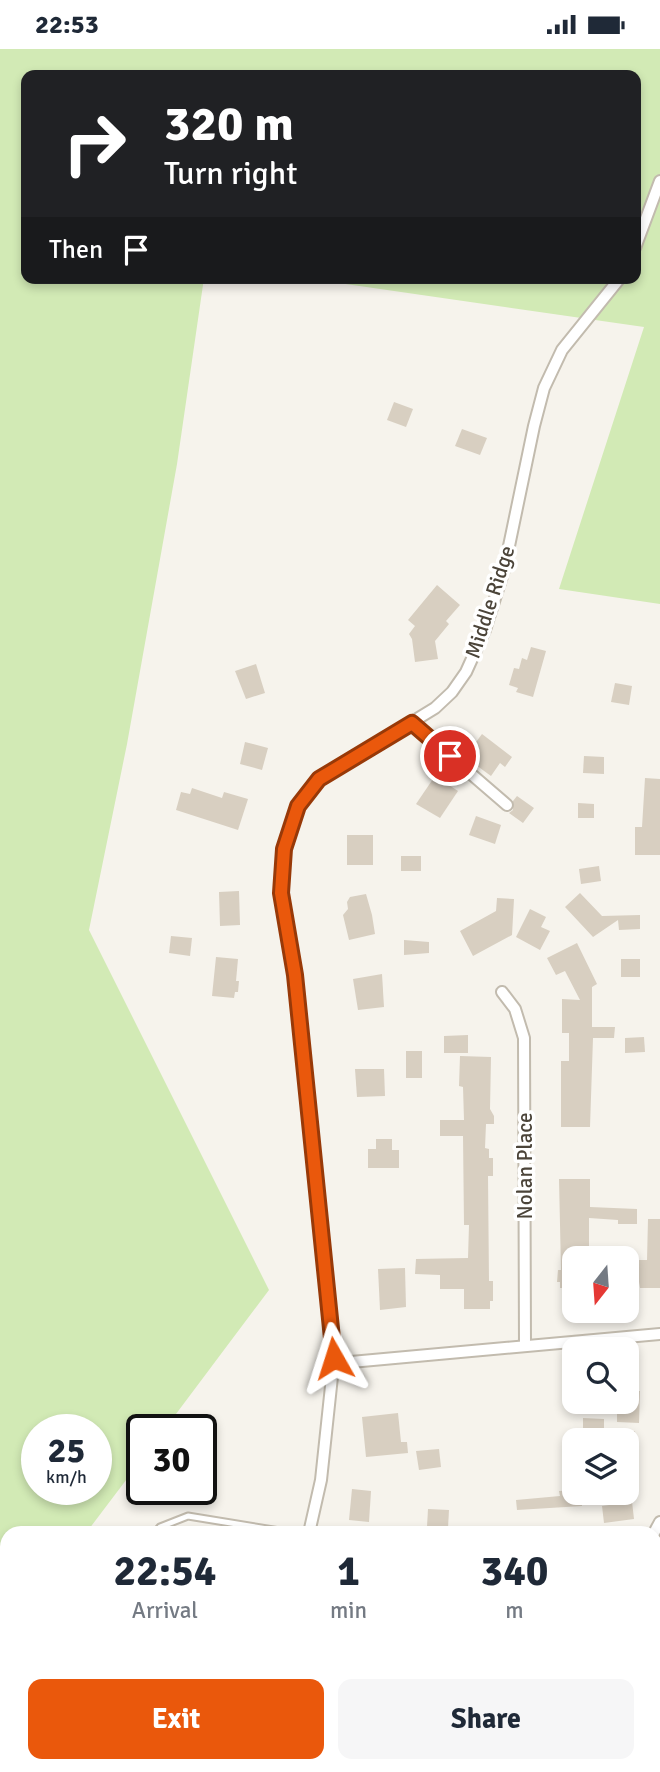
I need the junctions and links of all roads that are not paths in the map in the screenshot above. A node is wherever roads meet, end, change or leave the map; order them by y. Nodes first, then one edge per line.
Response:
1 (660, 181) edge
2 (641, 232) edge
3 (615, 284) edge
4 (412, 723) junction
5 (507, 805) dead end
6 (502, 992) dead end
7 (660, 1333) edge
8 (525, 1345) junction
9 (334, 1358) junction
10 (162, 1526) edge
11 (252, 1526) edge
12 (311, 1526) edge

1 - 2 street
3 - 4 street, Middle Ridge
4 - 5 street
4 - 9 street, Middle Ridge
6 - 8 street, Nolan Place
7 - 8 street
8 - 9 street
9 - 12 street, Middle Ridge
10 - 11 lane

